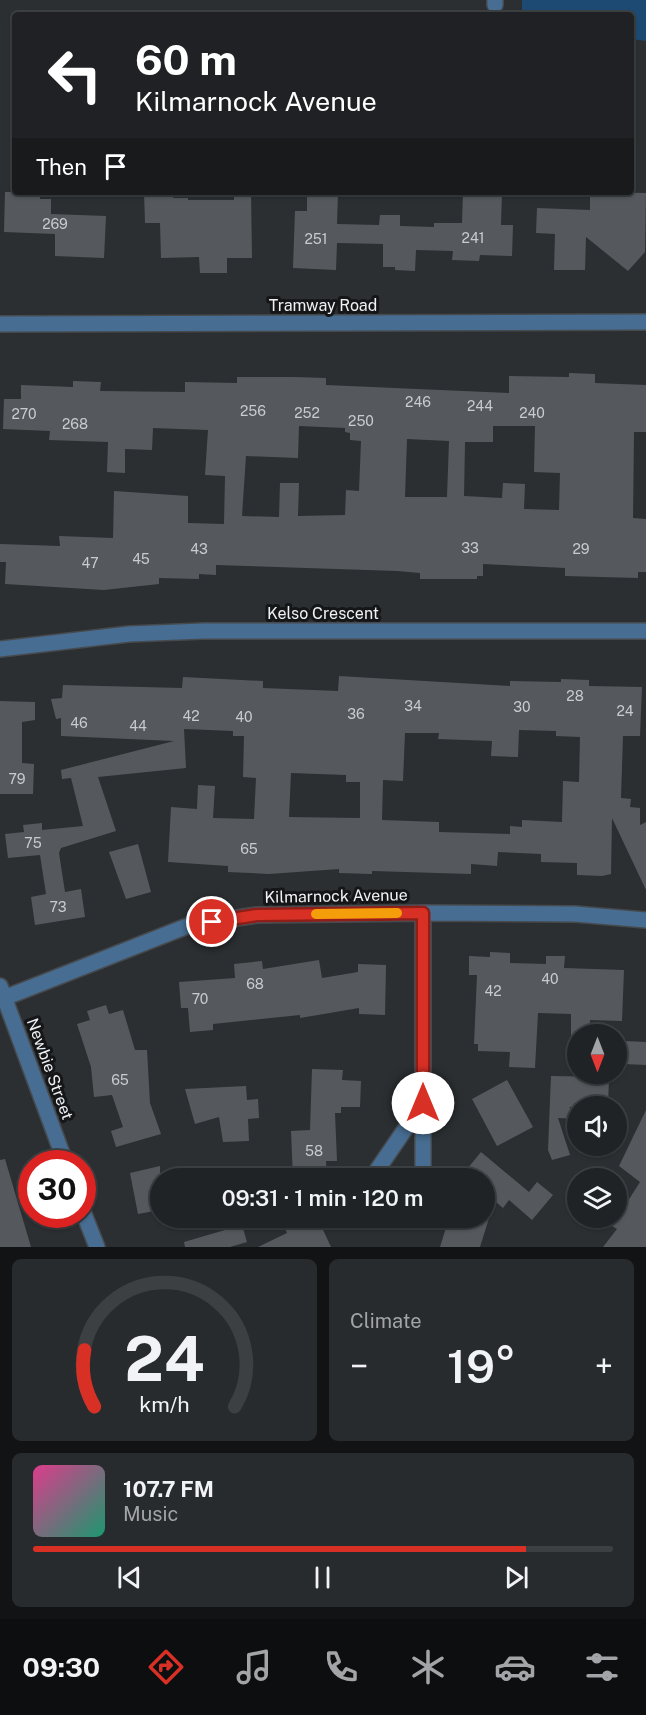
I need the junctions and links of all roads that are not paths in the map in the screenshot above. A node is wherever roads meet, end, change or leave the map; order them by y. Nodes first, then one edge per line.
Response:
1 (646, 322) edge
2 (0, 324) edge
3 (646, 631) edge
4 (0, 649) edge
5 (423, 913) junction
6 (646, 920) edge
7 (2, 992) edge
8 (423, 1103) junction
9 (61, 1150) edge
10 (379, 1168) edge
11 (423, 1168) edge
12 (90, 1228) edge
13 (97, 1247) edge

1 - 2 street, Tramway Road
3 - 4 street, Kelso Crescent
5 - 6 street, Kilmarnock Avenue
5 - 7 street, Kilmarnock Avenue
5 - 8 street
7 - 9 street, Newbie Street
8 - 10 street
8 - 11 street
12 - 13 street

